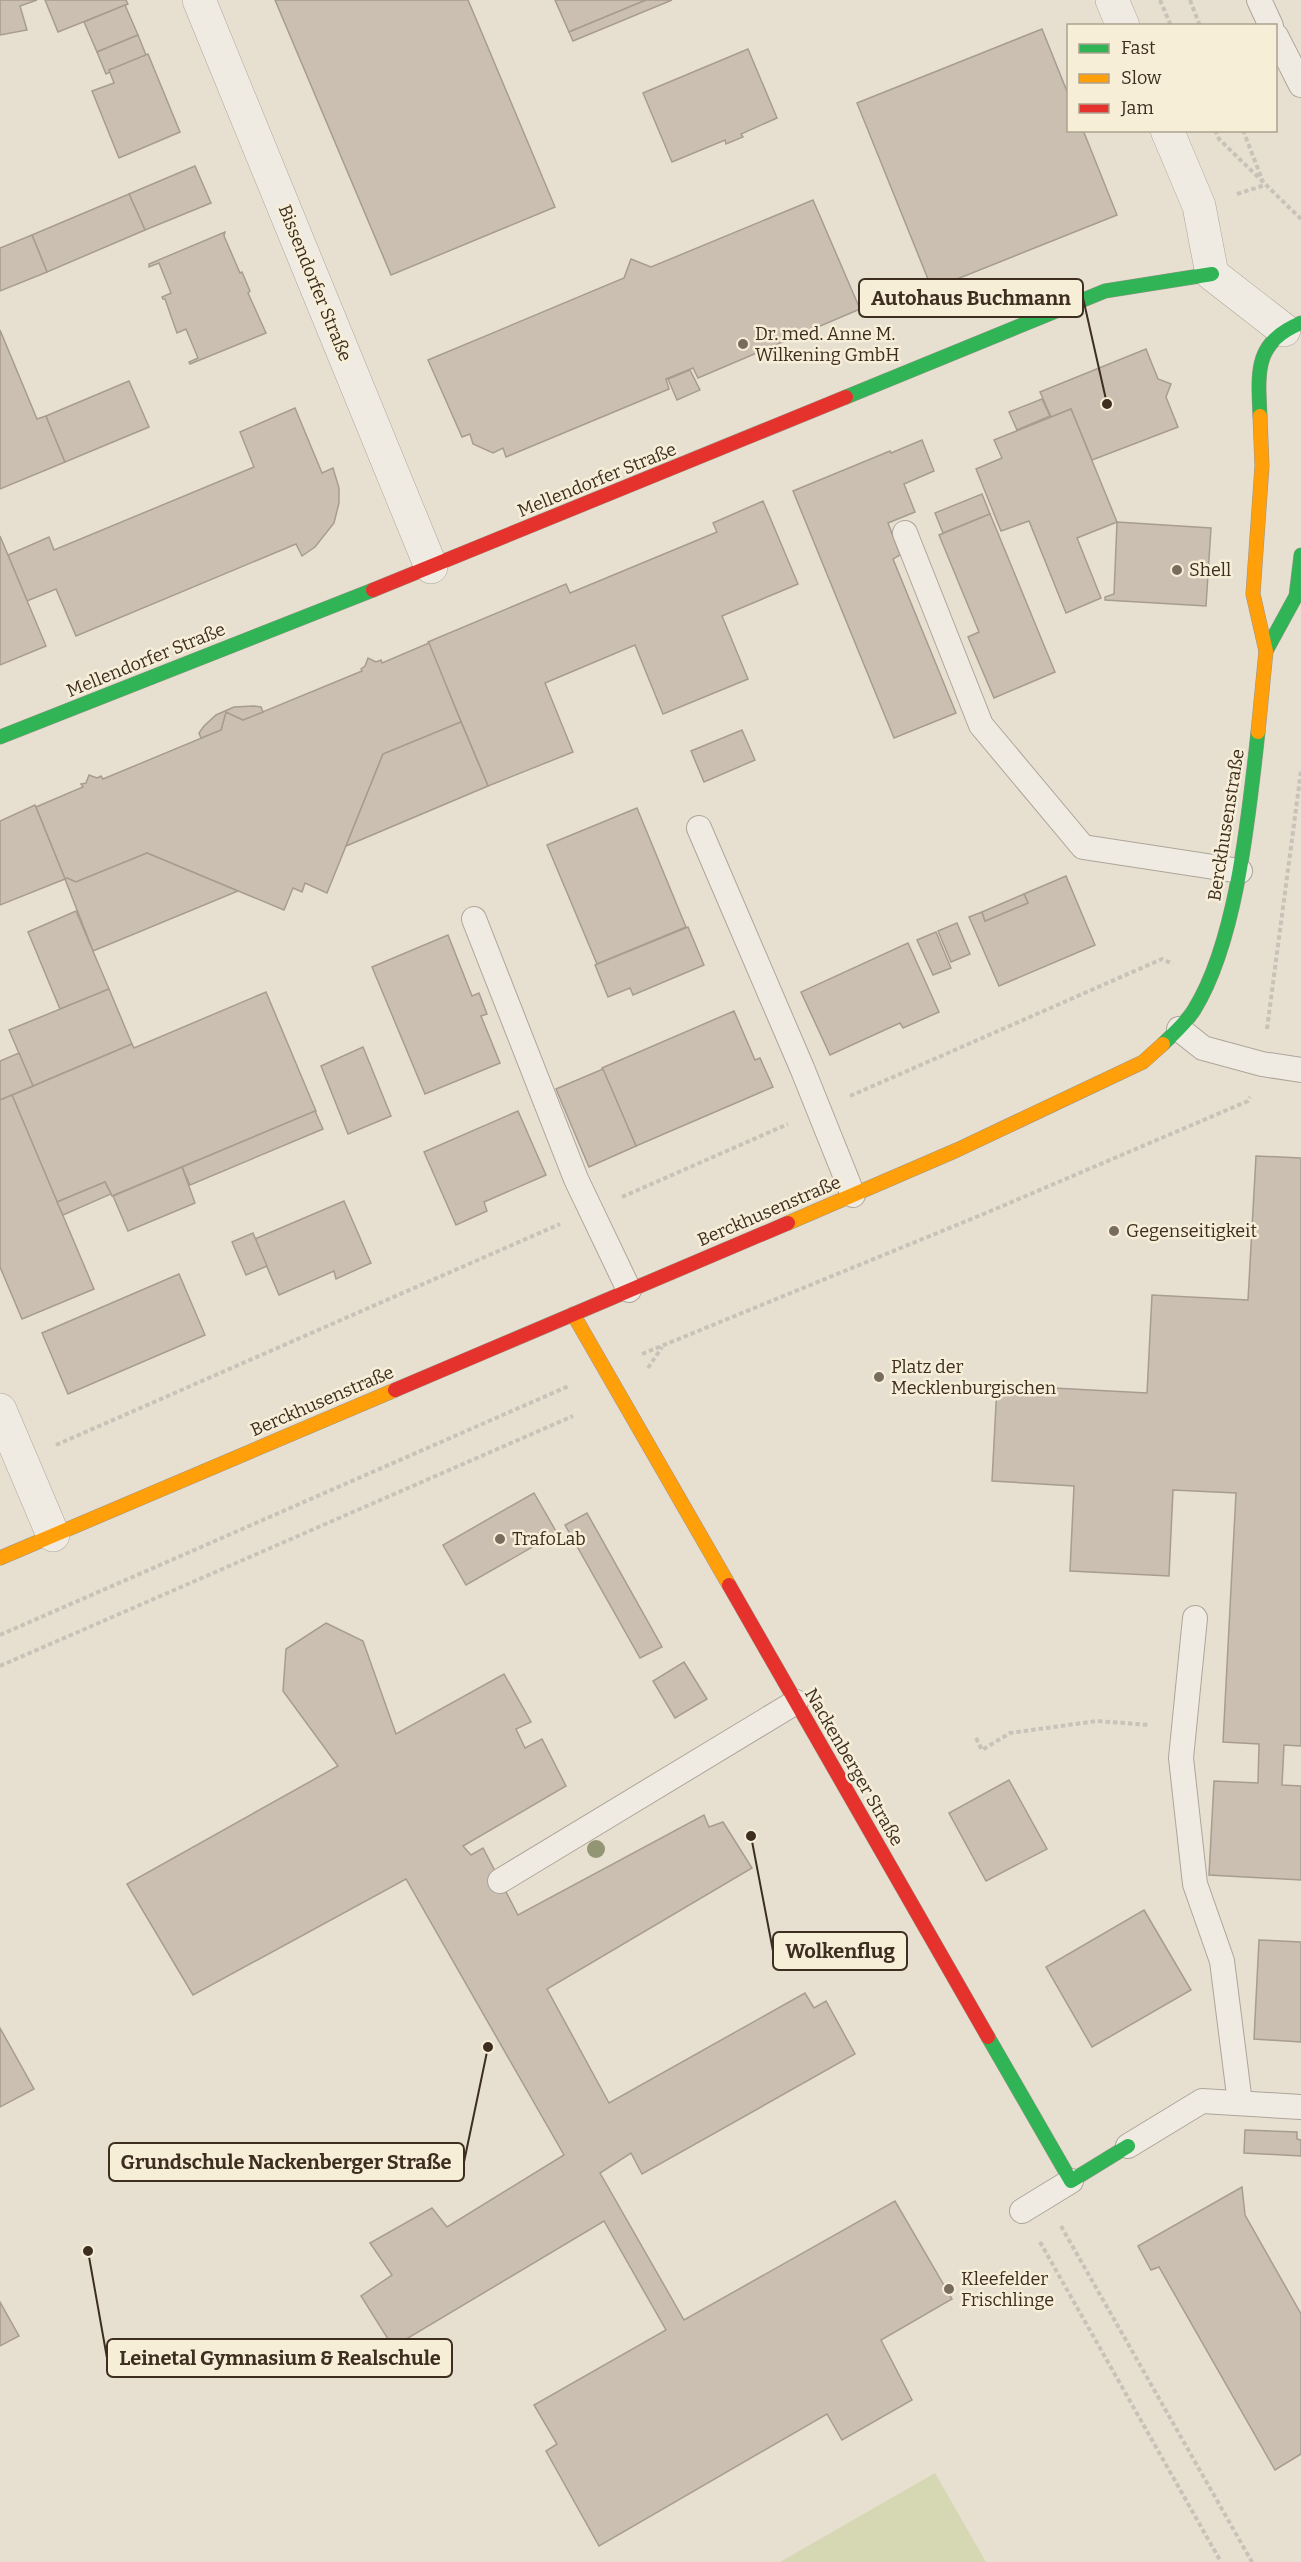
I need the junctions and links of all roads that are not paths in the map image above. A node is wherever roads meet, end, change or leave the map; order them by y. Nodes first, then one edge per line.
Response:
1 (199, 0) edge
2 (1112, 0) edge
3 (1259, 0) edge
4 (1122, 24) edge
5 (1270, 24) edge
6 (1277, 40) edge
7 (1301, 86) edge
8 (1168, 132) edge
9 (1212, 274) junction
10 (1292, 327) edge
11 (905, 533) dead end
12 (1301, 555) edge
13 (431, 567) junction
14 (1266, 651) junction
15 (0, 737) edge
16 (699, 828) dead end
17 (1239, 871) junction
18 (474, 920) dead end
19 (1179, 1029) junction
20 (1301, 1070) edge
21 (853, 1195) junction
22 (629, 1290) junction
23 (573, 1314) junction
24 (0, 1410) edge
25 (53, 1535) junction
26 (0, 1558) edge
27 (1195, 1618) dead end
28 (796, 1702) junction
29 (501, 1881) dead end
30 (1240, 2103) junction
31 (1301, 2107) edge
32 (1128, 2146) joint
33 (1071, 2181) junction
34 (1022, 2211) road end

1 - 13 street, Bissendorfer Straße
2 - 4 street
3 - 5 lane
6 - 7 lane
8 - 9 street
9 - 10 street
9 - 13 street, Mellendorfer Straße
10 - 14 street, Berckhusenstraße
11 - 17 lane
12 - 14 street, Berckhusenstraße
13 - 15 street, Mellendorfer Straße
14 - 17 street, Berckhusenstraße
16 - 21 lane
17 - 19 street, Berckhusenstraße
18 - 22 lane
19 - 20 lane
19 - 21 street, Berckhusenstraße
21 - 22 street, Berckhusenstraße
22 - 23 street, Berckhusenstraße
23 - 25 street, Berckhusenstraße
23 - 28 street, Nackenberger Straße
24 - 25 street
25 - 26 street, Berckhusenstraße
27 - 30 lane
28 - 29 lane
28 - 33 street, Nackenberger Straße
30 - 31 lane
30 - 32 lane
32 - 33 street
33 - 34 lane

